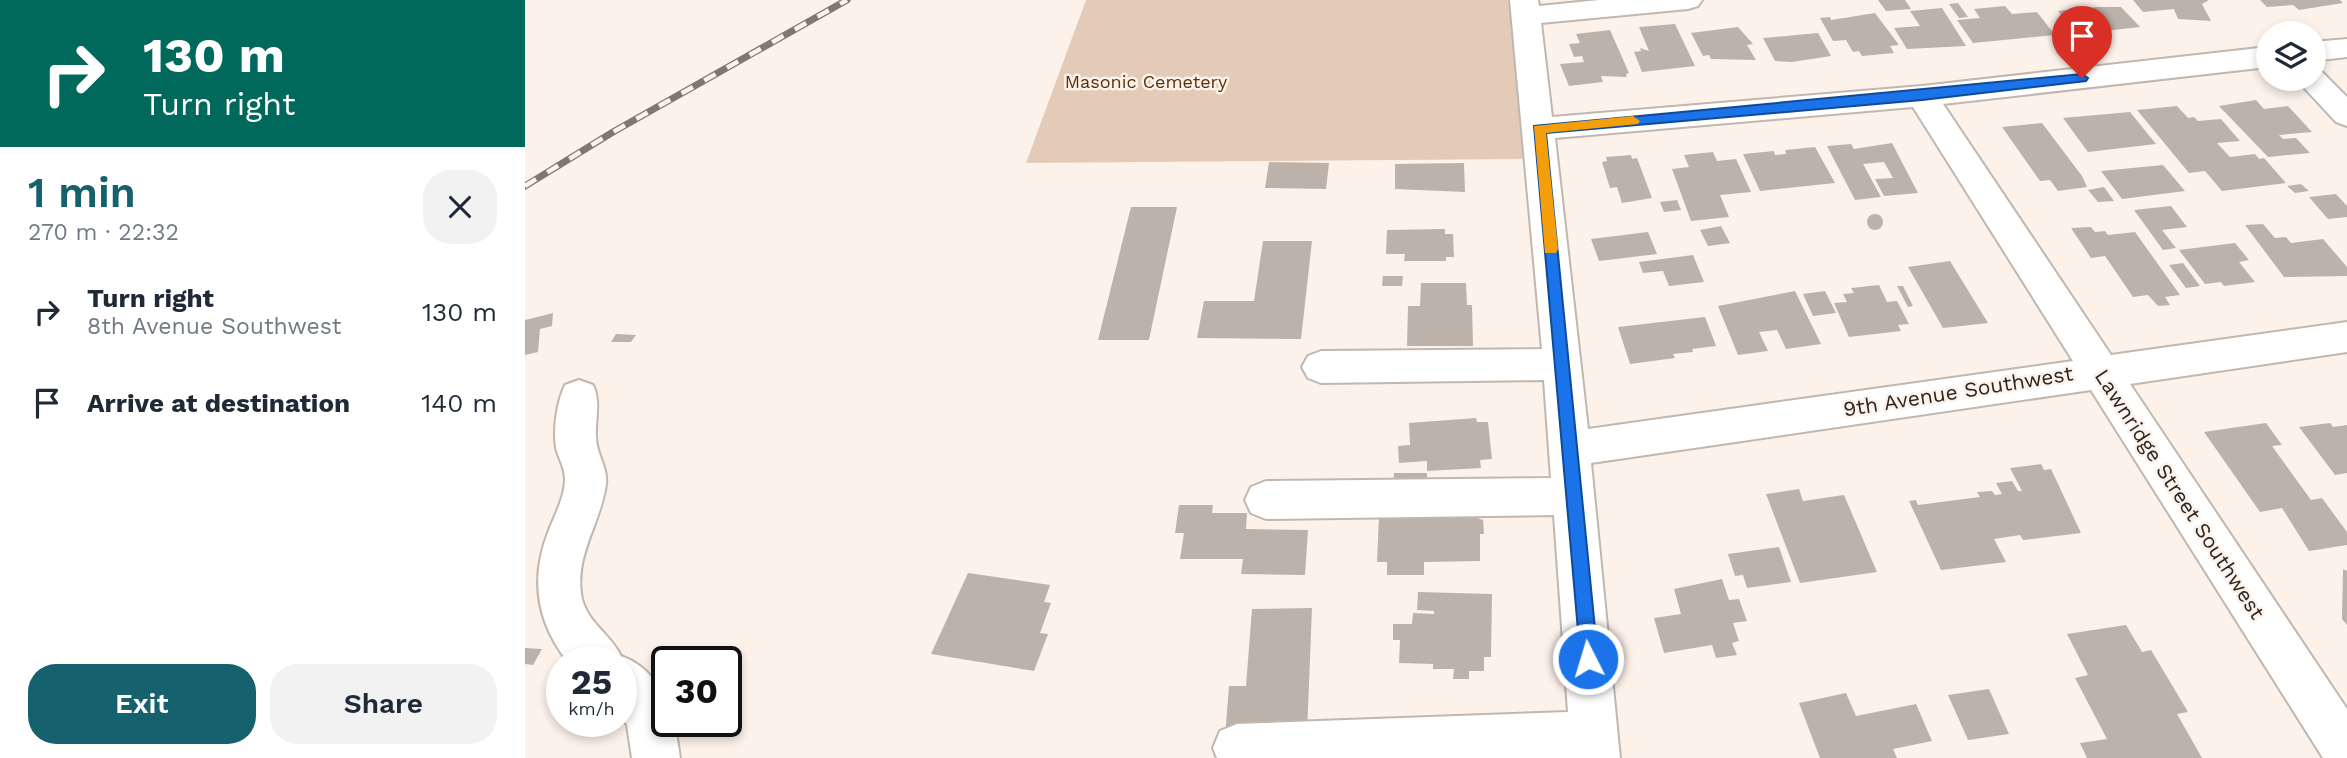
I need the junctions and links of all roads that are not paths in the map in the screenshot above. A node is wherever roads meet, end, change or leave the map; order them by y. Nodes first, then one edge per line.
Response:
1 (1688, 0) edge
2 (1525, 8) edge
3 (2347, 48) edge
4 (2326, 50) edge
5 (2256, 58) edge
6 (2323, 91) edge
7 (1922, 96) junction
8 (2347, 115) edge
9 (1539, 129) junction
10 (2347, 337) edge
11 (1562, 364) junction
12 (1321, 367) dead end
13 (2100, 370) junction
14 (579, 396) dead end
15 (1570, 449) junction
16 (1574, 496) junction
17 (1266, 500) dead end
18 (583, 646) edge
19 (637, 698) edge
20 (1595, 747) edge
21 (1237, 748) dead end
22 (2347, 752) edge
23 (656, 758) edge

1 - 2 street
2 - 9 street
3 - 4 street
5 - 7 street
6 - 8 street
7 - 9 street
7 - 13 street, Lawnridge Street Southwest
9 - 11 street
10 - 13 street, 9th Avenue Southwest
11 - 12 street
11 - 15 street
13 - 15 street, 9th Avenue Southwest
13 - 22 street, Lawnridge Street Southwest
14 - 18 street
15 - 16 street
16 - 17 street
16 - 20 street
19 - 23 street
20 - 21 street

